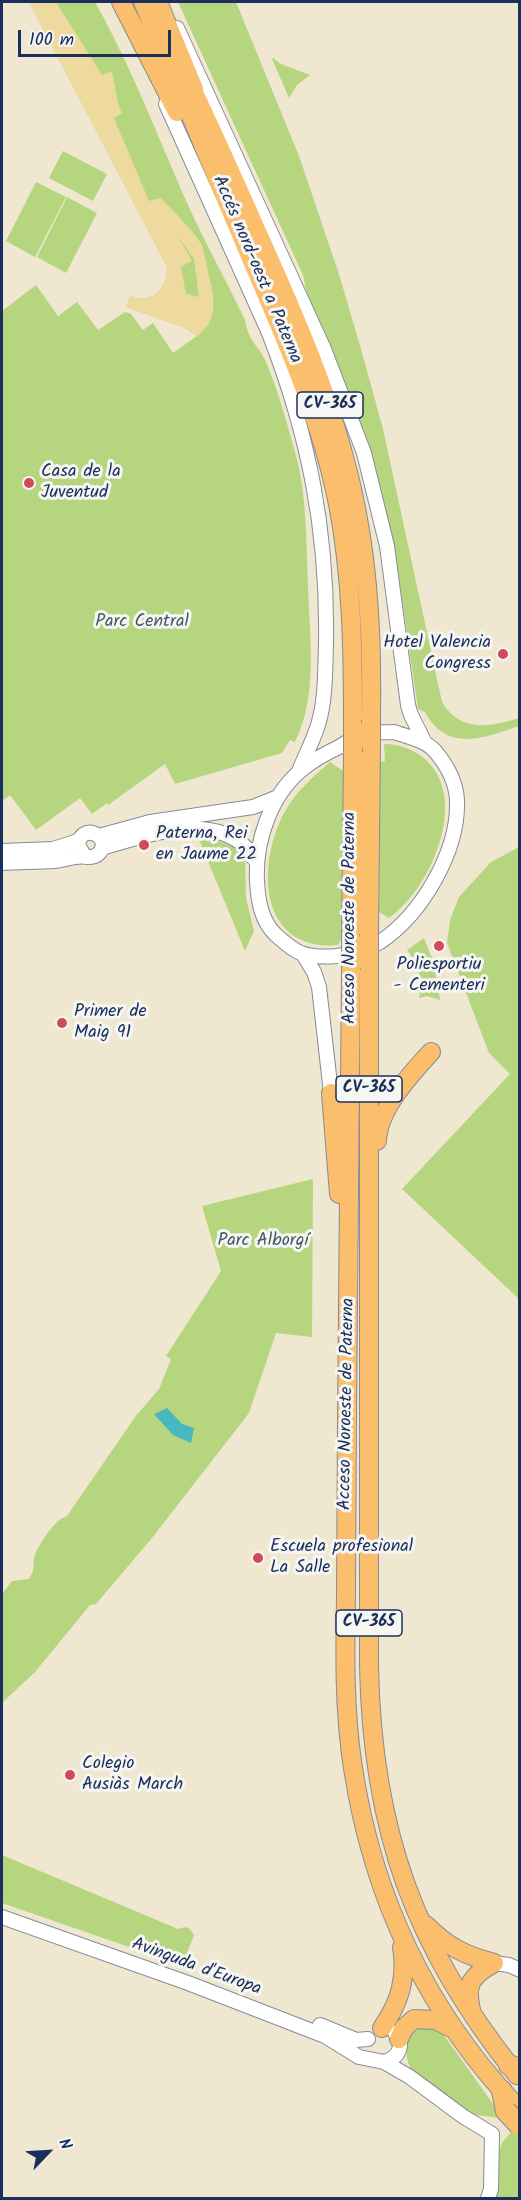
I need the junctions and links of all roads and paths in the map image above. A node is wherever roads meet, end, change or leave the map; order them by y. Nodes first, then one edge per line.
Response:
1 (120, 2) edge
2 (143, 2) edge
3 (151, 2) edge
4 (158, 2) edge
5 (165, 2) edge
6 (204, 113) junction
7 (274, 314) junction
8 (371, 720) joint
9 (353, 725) joint
10 (425, 743) junction
11 (299, 771) junction
12 (278, 797) junction
13 (78, 841) junction
14 (100, 842) junction
15 (2, 851) edge
16 (84, 855) junction
17 (256, 861) junction
18 (2, 863) edge
19 (303, 954) junction
20 (431, 1052) dead end
21 (331, 1094) joint
22 (369, 1211) junction
23 (348, 1360) junction
24 (2, 1911) edge
25 (2, 1917) edge
26 (418, 1917) junction
27 (400, 1933) junction
28 (494, 1963) junction
29 (519, 1970) edge
30 (472, 2015) junction
31 (454, 2030) junction
32 (375, 2033) junction
33 (399, 2045) junction
34 (379, 2060) junction
35 (516, 2070) edge
36 (410, 2077) junction
37 (514, 2111) edge
38 (492, 2134) junction
39 (488, 2199) edge

1 - 7 main road
1 - 11 street
2 - 7 main road, Accés nord-oest a Paterna / CV-365
3 - 6 main road, Accés nord-oest a Paterna / CV-365
4 - 6 main road
5 - 10 street
6 - 8 main road, Accés nord-oest a Paterna / CV-365
7 - 9 main road, Accés nord-oest a Paterna / CV-365
8 - 22 main road, Acceso Noroeste de Paterna / CV-365, bridge
9 - 23 main road, Acceso Noroeste de Paterna / CV-365, bridge
10 - 11 street
10 - 19 street
11 - 12 street
12 - 14 street
12 - 17 street
13 - 14 street
13 - 15 street
13 - 16 street
14 - 16 street
14 - 17 street
16 - 18 street
17 - 19 street
19 - 21 street
20 - 22 main road
21 - 23 main road
22 - 26 main road, Acceso Noroeste de Paterna / CV-365
23 - 27 main road, Acceso Noroeste de Paterna / CV-365
24 - 32 street, Avinguda d'Europa
25 - 34 street, Avinguda d'Europa
26 - 28 main road
26 - 30 main road, Acceso Noroeste de Paterna / CV-365
27 - 31 main road, Acceso Noroeste de Paterna / CV-365
27 - 32 main road
28 - 29 street
28 - 30 main road
30 - 35 main road, Acceso Noroeste de Paterna / CV-365
31 - 33 main road
31 - 37 main road, Acceso Noroeste de Paterna / CV-365
32 - 33 street
32 - 34 street
33 - 34 street
33 - 36 street
34 - 36 street, Avinguda d'Europa
36 - 38 street, Avinguda d'Europa
37 - 38 street
38 - 39 street

